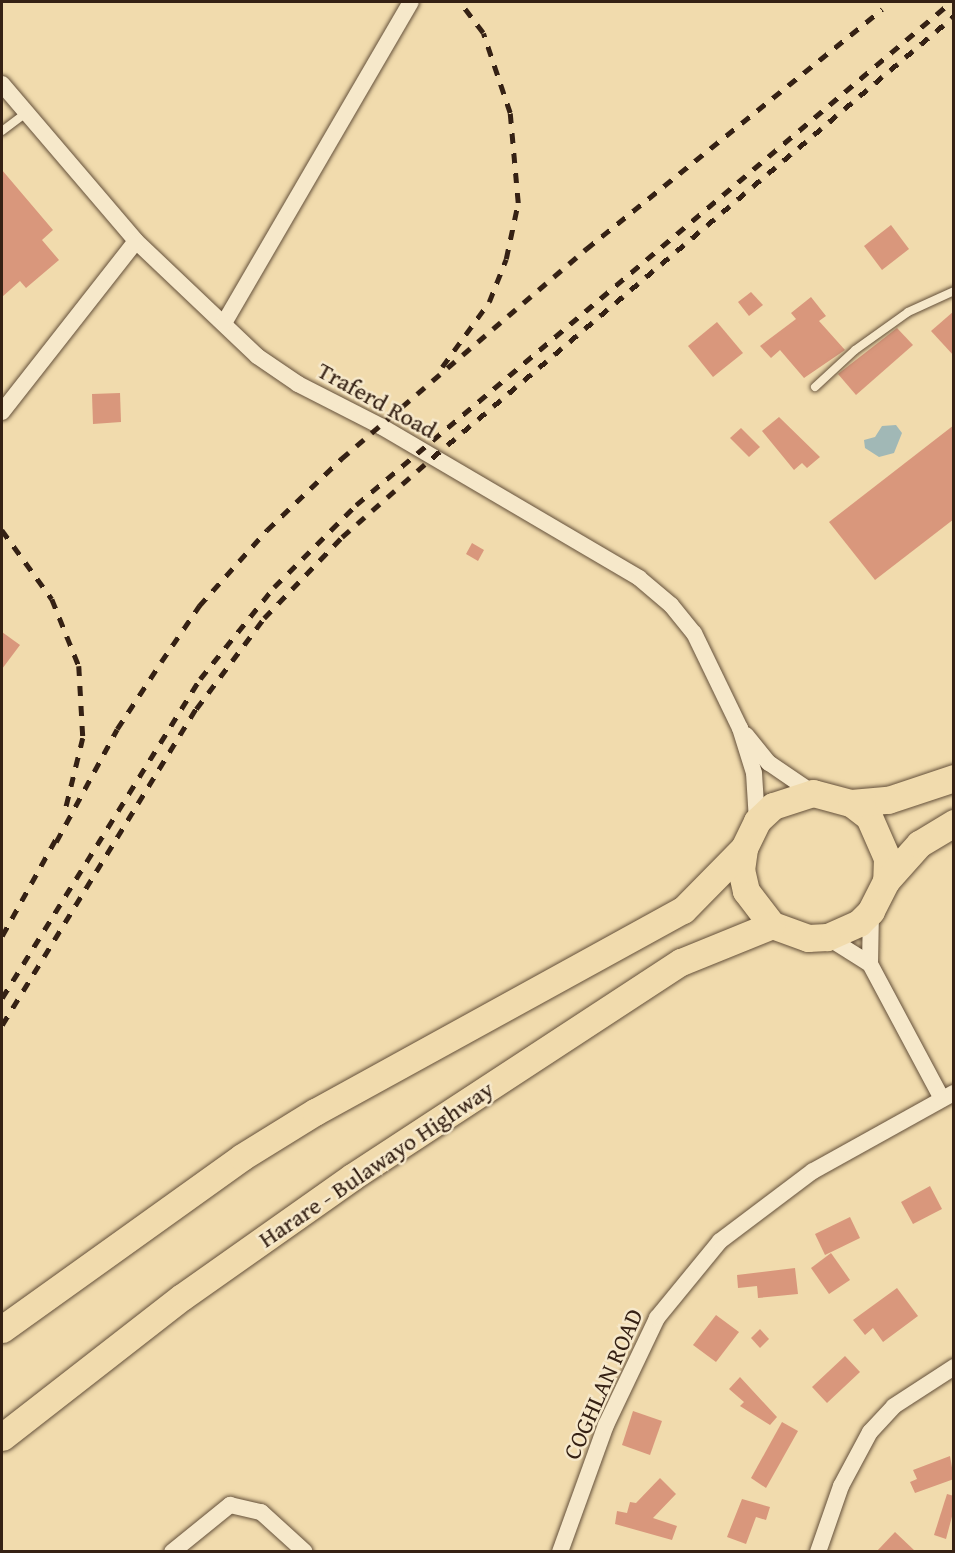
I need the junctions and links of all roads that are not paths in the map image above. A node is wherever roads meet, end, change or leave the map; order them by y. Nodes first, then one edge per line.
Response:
1 (411, 2) edge
2 (2, 84) edge
3 (26, 113) junction
4 (2, 131) edge
5 (136, 241) junction
6 (954, 291) edge
7 (224, 323) junction
8 (815, 387) dead end
9 (2, 412) edge
10 (740, 728) junction
11 (954, 778) edge
12 (813, 793) junction
13 (851, 803) junction
14 (757, 821) junction
15 (954, 823) edge
16 (744, 848) junction
17 (886, 881) junction
18 (871, 911) junction
19 (772, 925) junction
20 (827, 937) junction
21 (870, 964) junction
22 (948, 1096) edge
23 (2, 1329) edge
24 (954, 1367) edge
25 (2, 1437) edge
26 (172, 1551) edge
27 (305, 1551) edge
28 (560, 1551) edge
29 (818, 1551) edge

1 - 7 street
2 - 3 street, Traferd Road
3 - 4 lane
3 - 5 street, Traferd Road
5 - 7 street, Traferd Road
5 - 9 street
6 - 8 lane
7 - 10 street, Traferd Road
10 - 12 street, Traferd Road
10 - 14 street, Traferd Road
11 - 13 highway
12 - 13 highway
12 - 14 highway
13 - 17 highway
14 - 16 highway
15 - 17 highway
16 - 19 highway
16 - 23 highway
17 - 18 highway
18 - 20 highway
18 - 21 street
19 - 20 highway
19 - 25 highway, Harare - Bulawayo Highway
20 - 21 street
21 - 22 street
22 - 28 street, COGHLAN ROAD
24 - 29 street
26 - 27 street

